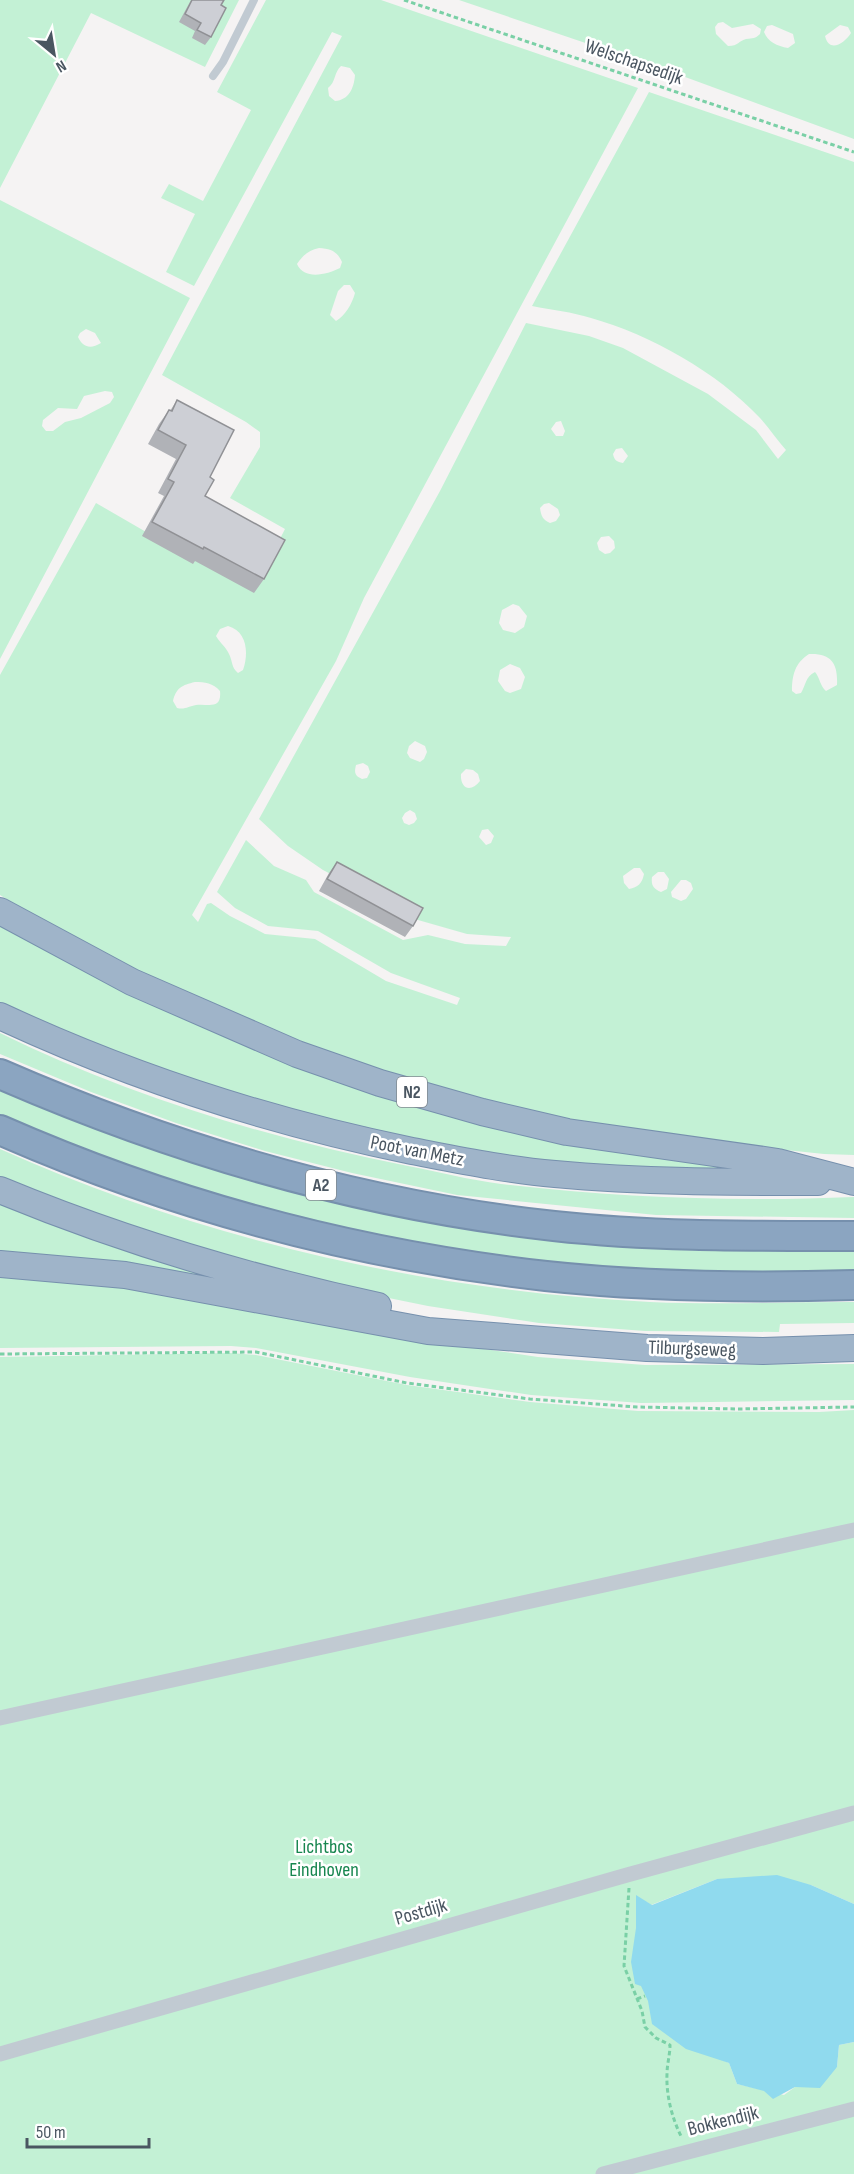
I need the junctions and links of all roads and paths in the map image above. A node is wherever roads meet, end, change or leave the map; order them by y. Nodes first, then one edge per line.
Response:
1 (254, 0) edge
2 (404, 0) edge
3 (213, 76) dead end
4 (854, 152) edge
5 (0, 911) edge
6 (0, 1016) edge
7 (0, 1074) edge
8 (0, 1130) edge
9 (854, 1182) edge
10 (0, 1190) edge
11 (854, 1236) edge
12 (0, 1264) edge
13 (854, 1285) edge
14 (531, 1338) junction
15 (854, 1348) edge
16 (0, 1354) edge
17 (854, 1407) edge
18 (854, 1530) edge
19 (0, 1718) edge
20 (854, 1813) edge
21 (627, 1875) junction
22 (645, 1996) dead end
23 (637, 1999) junction
24 (0, 2054) edge
25 (854, 2109) edge
26 (689, 2152) junction
27 (603, 2174) edge

1 - 3 lane
2 - 4 path, Welschapsedijk
5 - 9 highway, N2
6 - 9 highway, Poot van Metz / N2
7 - 11 highway, A2
8 - 13 highway
10 - 14 highway
12 - 14 highway
14 - 15 highway, Tilburgseweg
16 - 17 path
18 - 19 street
20 - 21 street, Postdijk
21 - 23 path
21 - 24 street, Postdijk
22 - 23 path
23 - 26 path
25 - 26 street, Bokkendijk
26 - 27 street, Bokkendijk

